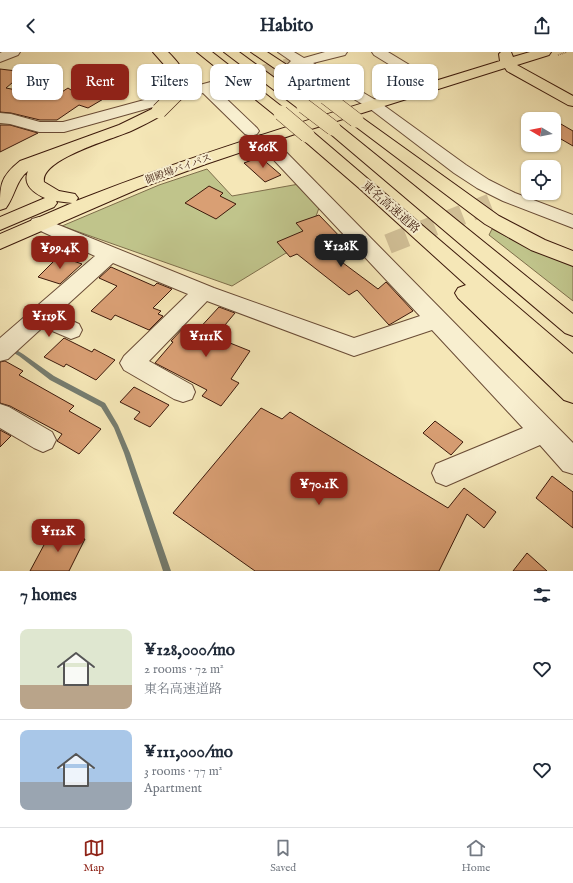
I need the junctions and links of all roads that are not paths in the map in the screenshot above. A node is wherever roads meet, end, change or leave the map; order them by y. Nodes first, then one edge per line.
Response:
1 (13, 52) edge
2 (160, 52) edge
3 (204, 52) edge
4 (231, 52) edge
5 (258, 52) edge
6 (340, 52) edge
7 (379, 52) edge
8 (544, 52) edge
9 (412, 55) dead end
10 (508, 56) edge
11 (0, 58) edge
12 (294, 59) edge
13 (394, 62) junction
14 (397, 64) edge
15 (488, 69) junction
16 (438, 74) edge
17 (521, 74) junction
18 (372, 99) edge
19 (368, 101) junction
20 (573, 102) edge
21 (0, 118) edge
22 (256, 136) junction
23 (88, 142) junction
24 (191, 162) junction
25 (365, 184) junction
26 (61, 197) junction
27 (0, 204) edge
28 (573, 222) edge
29 (39, 223) junction
30 (0, 224) edge
31 (0, 242) edge
32 (110, 254) junction
33 (573, 259) edge
34 (203, 292) junction
35 (41, 316) junction
36 (435, 320) junction
37 (573, 327) edge
38 (71, 330) dead end
39 (0, 352) edge
40 (573, 368) edge
41 (184, 392) dead end
42 (573, 394) edge
43 (0, 415) edge
44 (544, 431) junction
45 (43, 440) dead end
46 (573, 462) edge
47 (446, 472) dead end

1 - 11 street
2 - 23 highway, bridge
3 - 25 highway, 東名高速道路, bridge
4 - 37 highway, 東名高速道路, bridge
5 - 33 highway, bridge
6 - 12 street
7 - 13 street
8 - 10 highway, 御殿場バイパス
9 - 13 street
10 - 15 highway, 御殿場バイパス
10 - 16 highway, 御殿場バイパス
10 - 17 highway
12 - 19 street
13 - 14 street
15 - 17 highway
15 - 19 highway, 御殿場バイパス
17 - 20 highway
18 - 19 highway, 御殿場バイパス
19 - 22 highway, 御殿場バイパス
19 - 28 street
21 - 22 street
22 - 24 highway, 御殿場バイパス
22 - 26 highway, 御殿場バイパス
22 - 36 street
23 - 26 highway
23 - 27 highway
24 - 26 highway
24 - 29 highway, 御殿場バイパス
25 - 40 highway, 東名高速道路
25 - 42 highway
26 - 30 highway, 御殿場バイパス
29 - 31 highway, 御殿場バイパス
29 - 32 street
32 - 34 street
32 - 35 street
34 - 36 street
34 - 41 street
35 - 38 street
35 - 39 street
36 - 44 street
43 - 45 street
44 - 46 street
44 - 47 street

